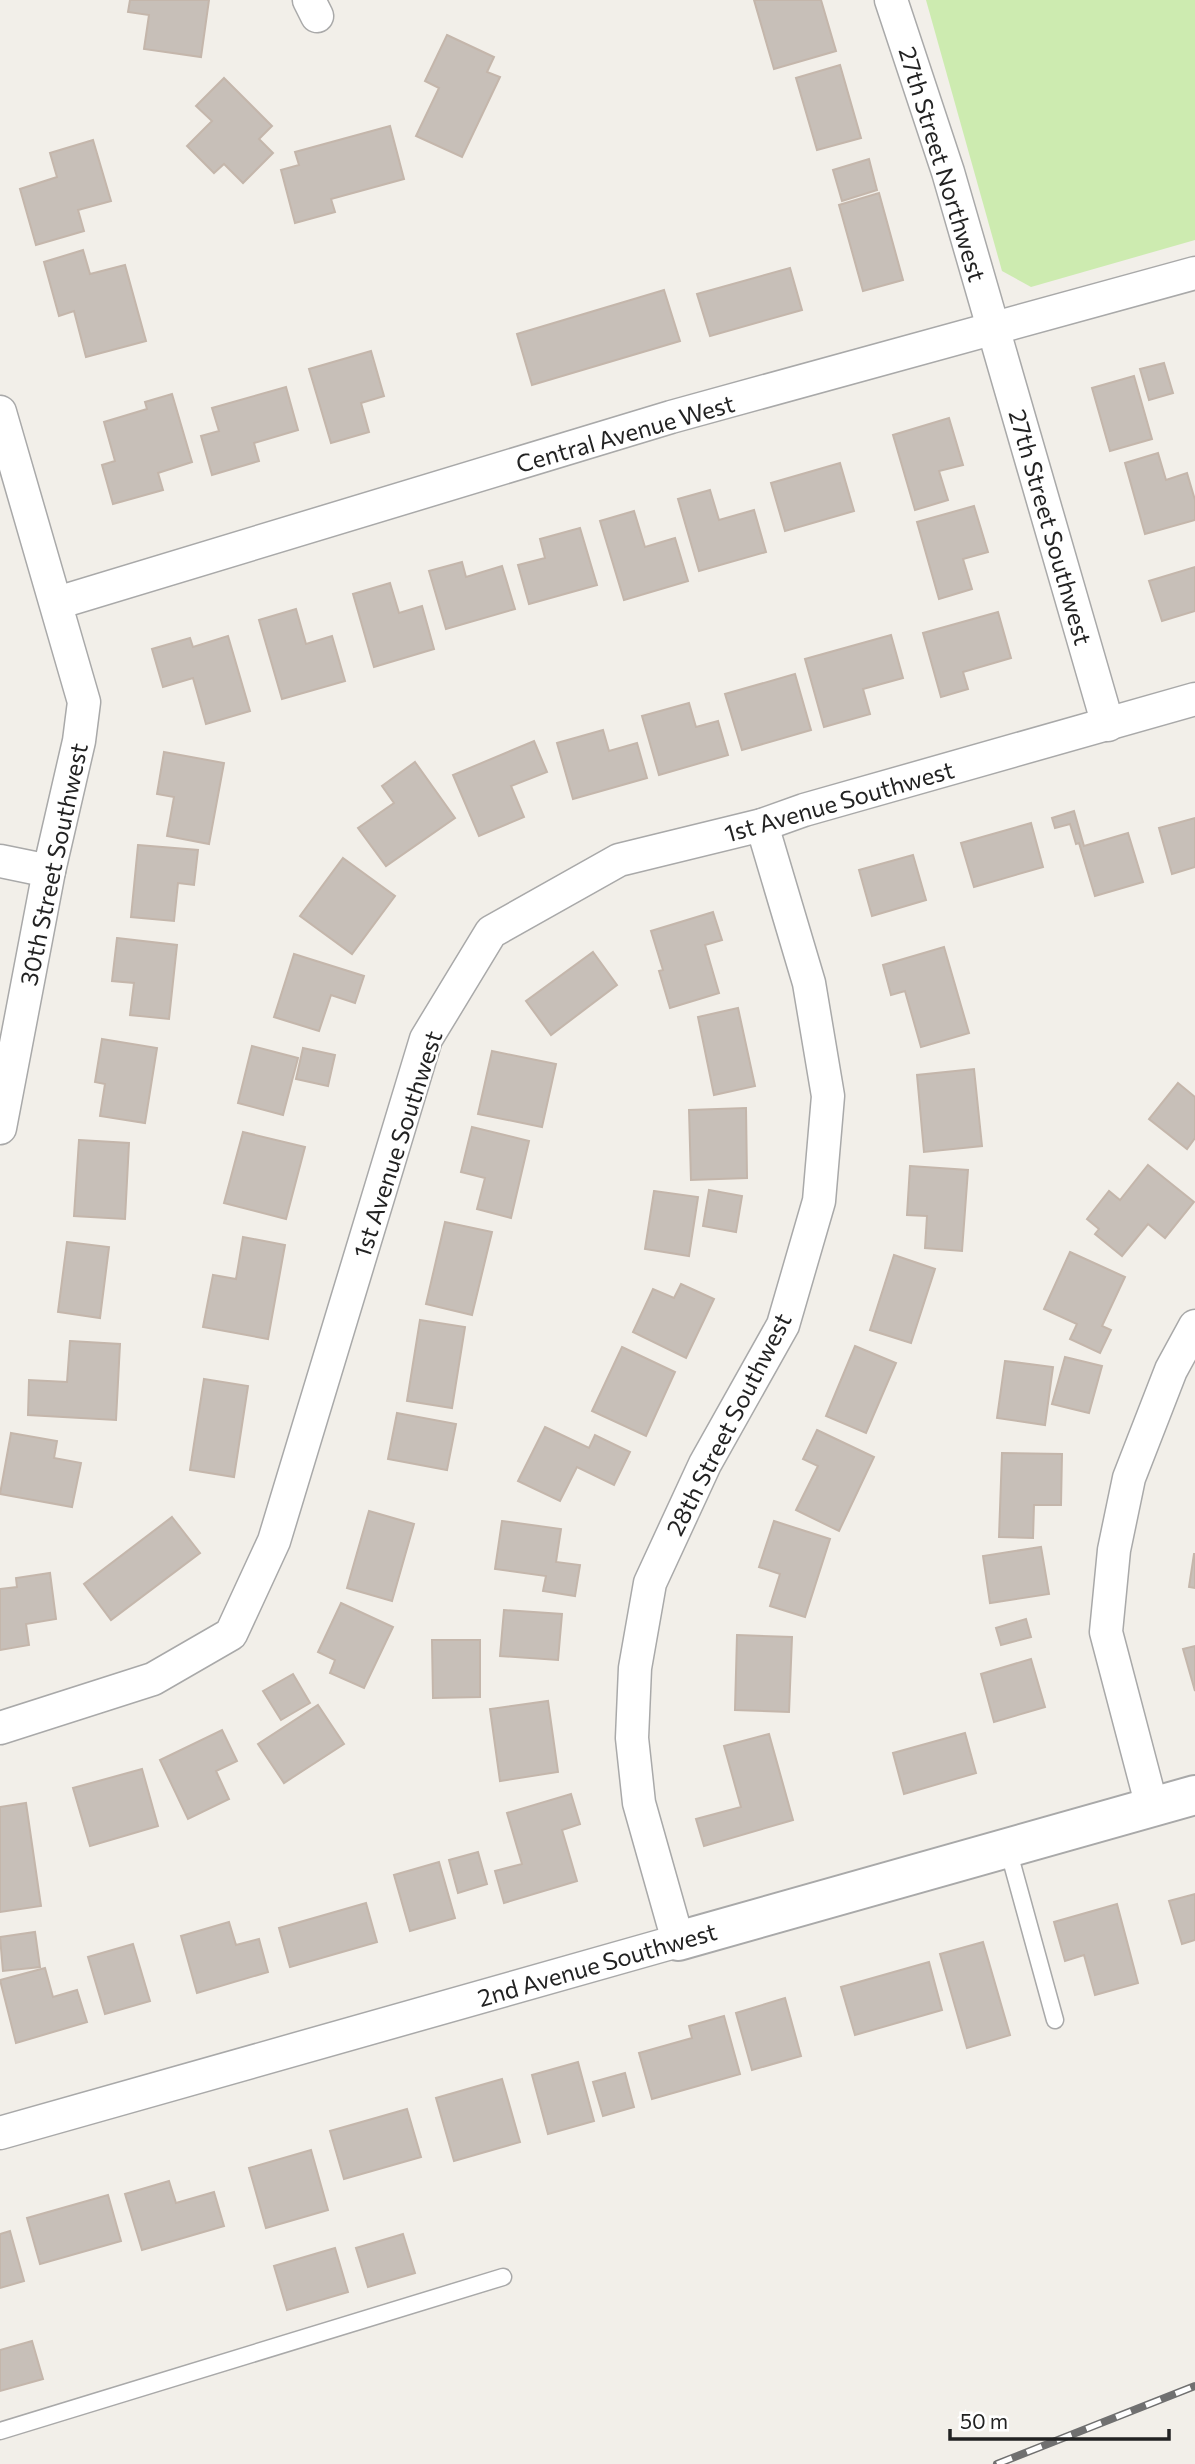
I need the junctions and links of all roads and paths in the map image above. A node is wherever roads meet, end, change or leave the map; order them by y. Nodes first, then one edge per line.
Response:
1 (891, 0) edge
2 (1195, 273) edge
3 (993, 328) junction
4 (0, 412) edge
5 (57, 603) junction
6 (1195, 699) edge
7 (1108, 725) junction
8 (762, 825) junction
9 (0, 861) edge
10 (50, 871) junction
11 (0, 1128) edge
12 (1195, 1326) edge
13 (0, 1728) edge
14 (1195, 1795) edge
15 (1152, 1807) junction
16 (1008, 1849) junction
17 (678, 1941) junction
18 (1055, 2020) dead end
19 (0, 2133) edge
20 (503, 2277) dead end
21 (0, 2431) edge

1 - 3 street, 27th Street Northwest
2 - 3 street, Central Avenue West
3 - 5 street, Central Avenue West
3 - 7 street, 27th Street Southwest
4 - 5 street, 30th Street Southwest
5 - 10 street, 30th Street Southwest
6 - 7 street, 1st Avenue Southwest
7 - 8 street, 1st Avenue Southwest
8 - 13 street, 1st Avenue Southwest
8 - 17 street, 28th Street Southwest
9 - 10 street
10 - 11 street, 30th Street Southwest
12 - 15 street
14 - 15 street, 2nd Avenue Southwest
15 - 16 street, 2nd Avenue Southwest
16 - 17 street, 2nd Avenue Southwest
16 - 18 lane
17 - 19 street, 2nd Avenue Southwest
20 - 21 lane

